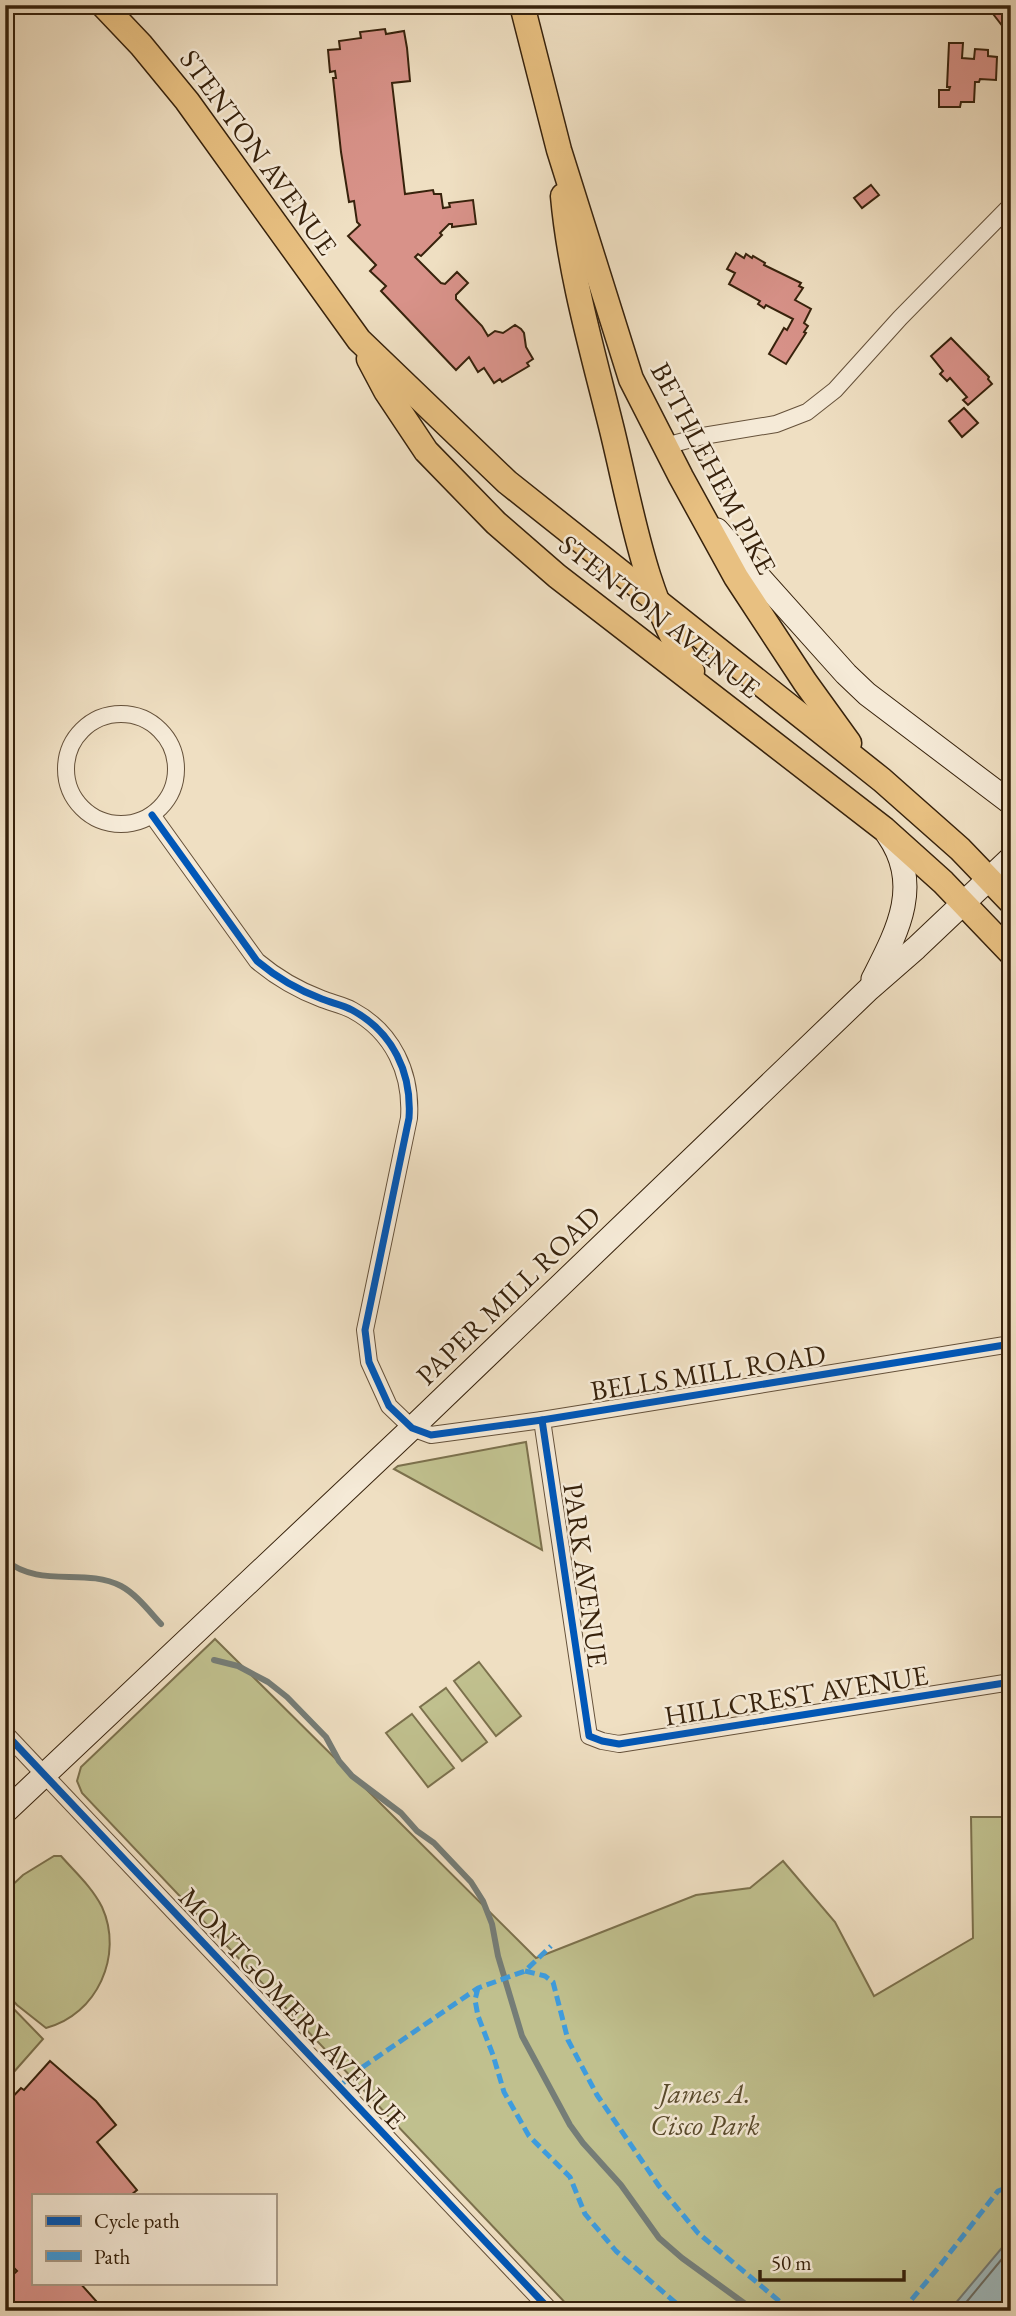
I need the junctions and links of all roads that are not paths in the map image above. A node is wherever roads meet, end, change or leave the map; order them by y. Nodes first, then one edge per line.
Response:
1 (103, 5) edge
2 (522, 5) edge
3 (559, 150) junction
4 (1011, 205) edge
5 (359, 340) junction
6 (666, 446) junction
7 (698, 508) junction
8 (657, 603) junction
9 (702, 687) junction
10 (882, 780) junction
11 (1011, 803) edge
12 (152, 815) junction
13 (884, 830) junction
14 (1011, 858) edge
15 (1000, 878) edge
16 (1011, 902) edge
17 (964, 903) junction
18 (1011, 953) edge
19 (869, 989) junction
20 (1011, 1344) edge
21 (542, 1420) junction
22 (412, 1428) junction
23 (1011, 1682) edge
24 (5, 1733) edge
25 (589, 1736) joint
26 (44, 1776) junction
27 (5, 1812) edge
28 (551, 2311) edge

1 - 5 main road, STENTON AVENUE
2 - 3 main road, BETHLEHEM PIKE
3 - 6 main road, BETHLEHEM PIKE
3 - 8 main road, BETHLEHEM PIKE
4 - 6 street
5 - 8 main road, STENTON AVENUE
5 - 9 main road, STENTON AVENUE
6 - 7 main road, BETHLEHEM PIKE
7 - 10 main road, BETHLEHEM PIKE
7 - 11 main road
8 - 9 main road, BETHLEHEM PIKE
8 - 10 main road, STENTON AVENUE
9 - 13 main road, STENTON AVENUE
10 - 15 main road, STENTON AVENUE
12 - 12 street
12 - 22 street
13 - 17 main road, STENTON AVENUE
13 - 19 main road
14 - 15 main road
15 - 16 main road
15 - 17 main road, PAPER MILL ROAD
17 - 18 main road
17 - 19 main road, PAPER MILL ROAD
19 - 22 main road, PAPER MILL ROAD
20 - 21 street, BELLS MILL ROAD
21 - 22 street, BELLS MILL ROAD
21 - 25 street, PARK AVENUE
22 - 26 main road, PAPER MILL ROAD
23 - 25 street, HILLCREST AVENUE
24 - 26 street, MONTGOMERY AVENUE
26 - 27 main road, PAPER MILL ROAD
26 - 28 street, MONTGOMERY AVENUE

